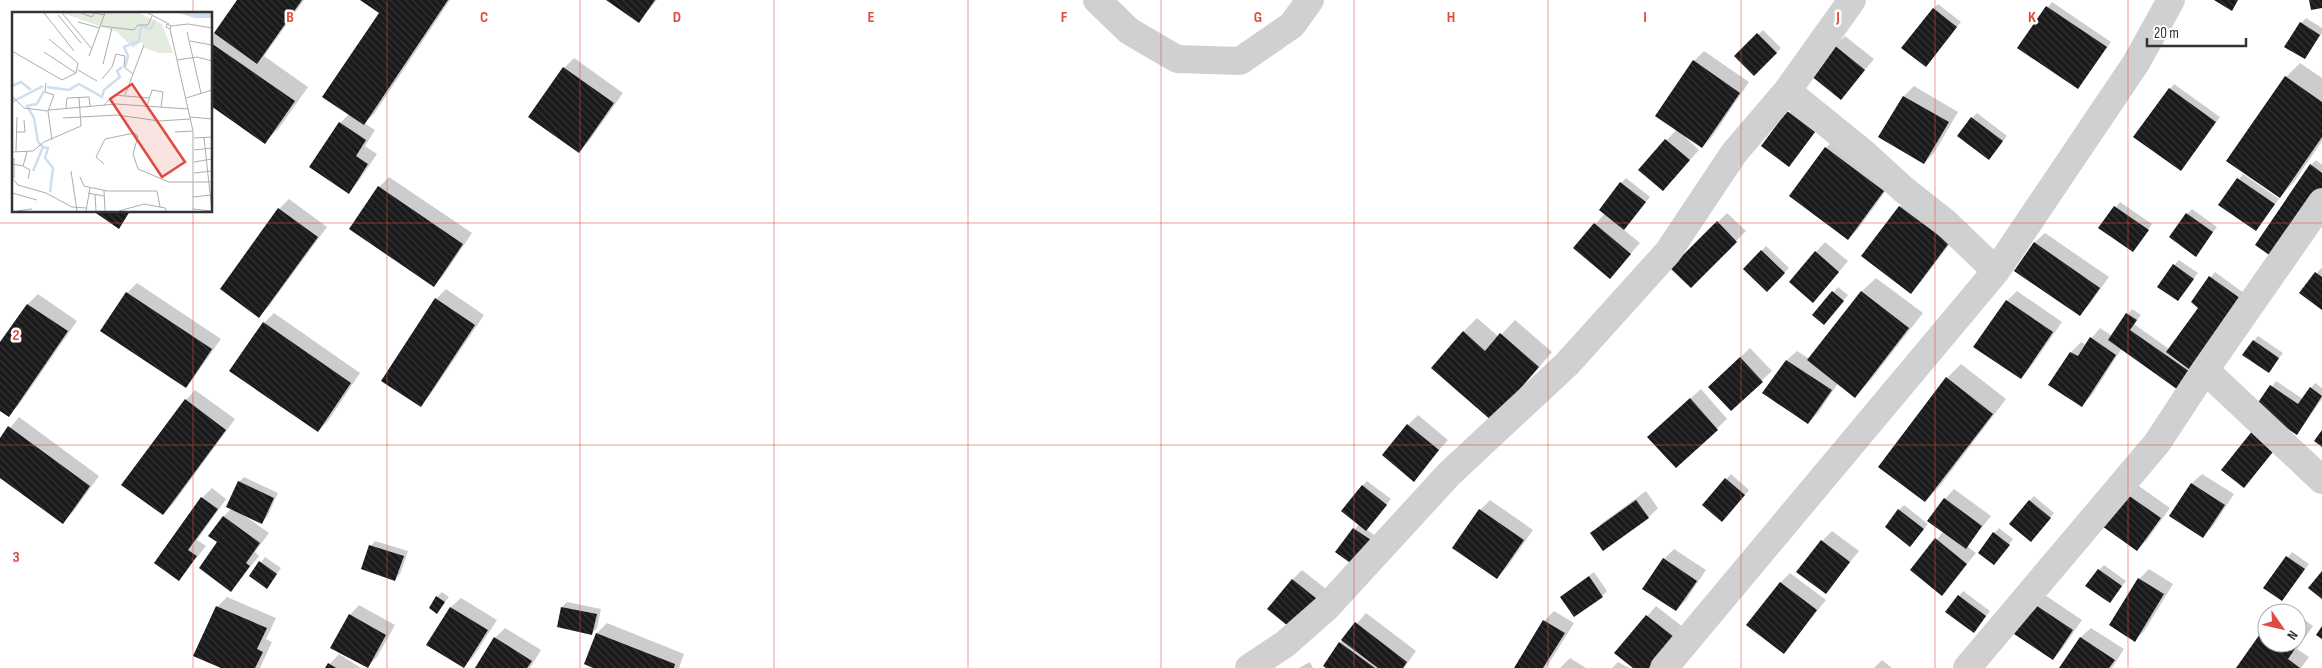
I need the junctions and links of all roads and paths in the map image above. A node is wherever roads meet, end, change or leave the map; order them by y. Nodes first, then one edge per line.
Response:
1 (1097, 0) edge
2 (1310, 0) edge
3 (1852, 0) edge
4 (2171, 0) edge
5 (1787, 91) junction
6 (2322, 202) edge
7 (1996, 271) junction
8 (2205, 370) junction
9 (2322, 480) edge
10 (1669, 666) edge
11 (1249, 668) edge
12 (1967, 668) edge

1 - 2 street
3 - 5 street
4 - 7 street
5 - 7 street
5 - 11 street
6 - 8 street
7 - 10 street
8 - 9 street
8 - 12 street

